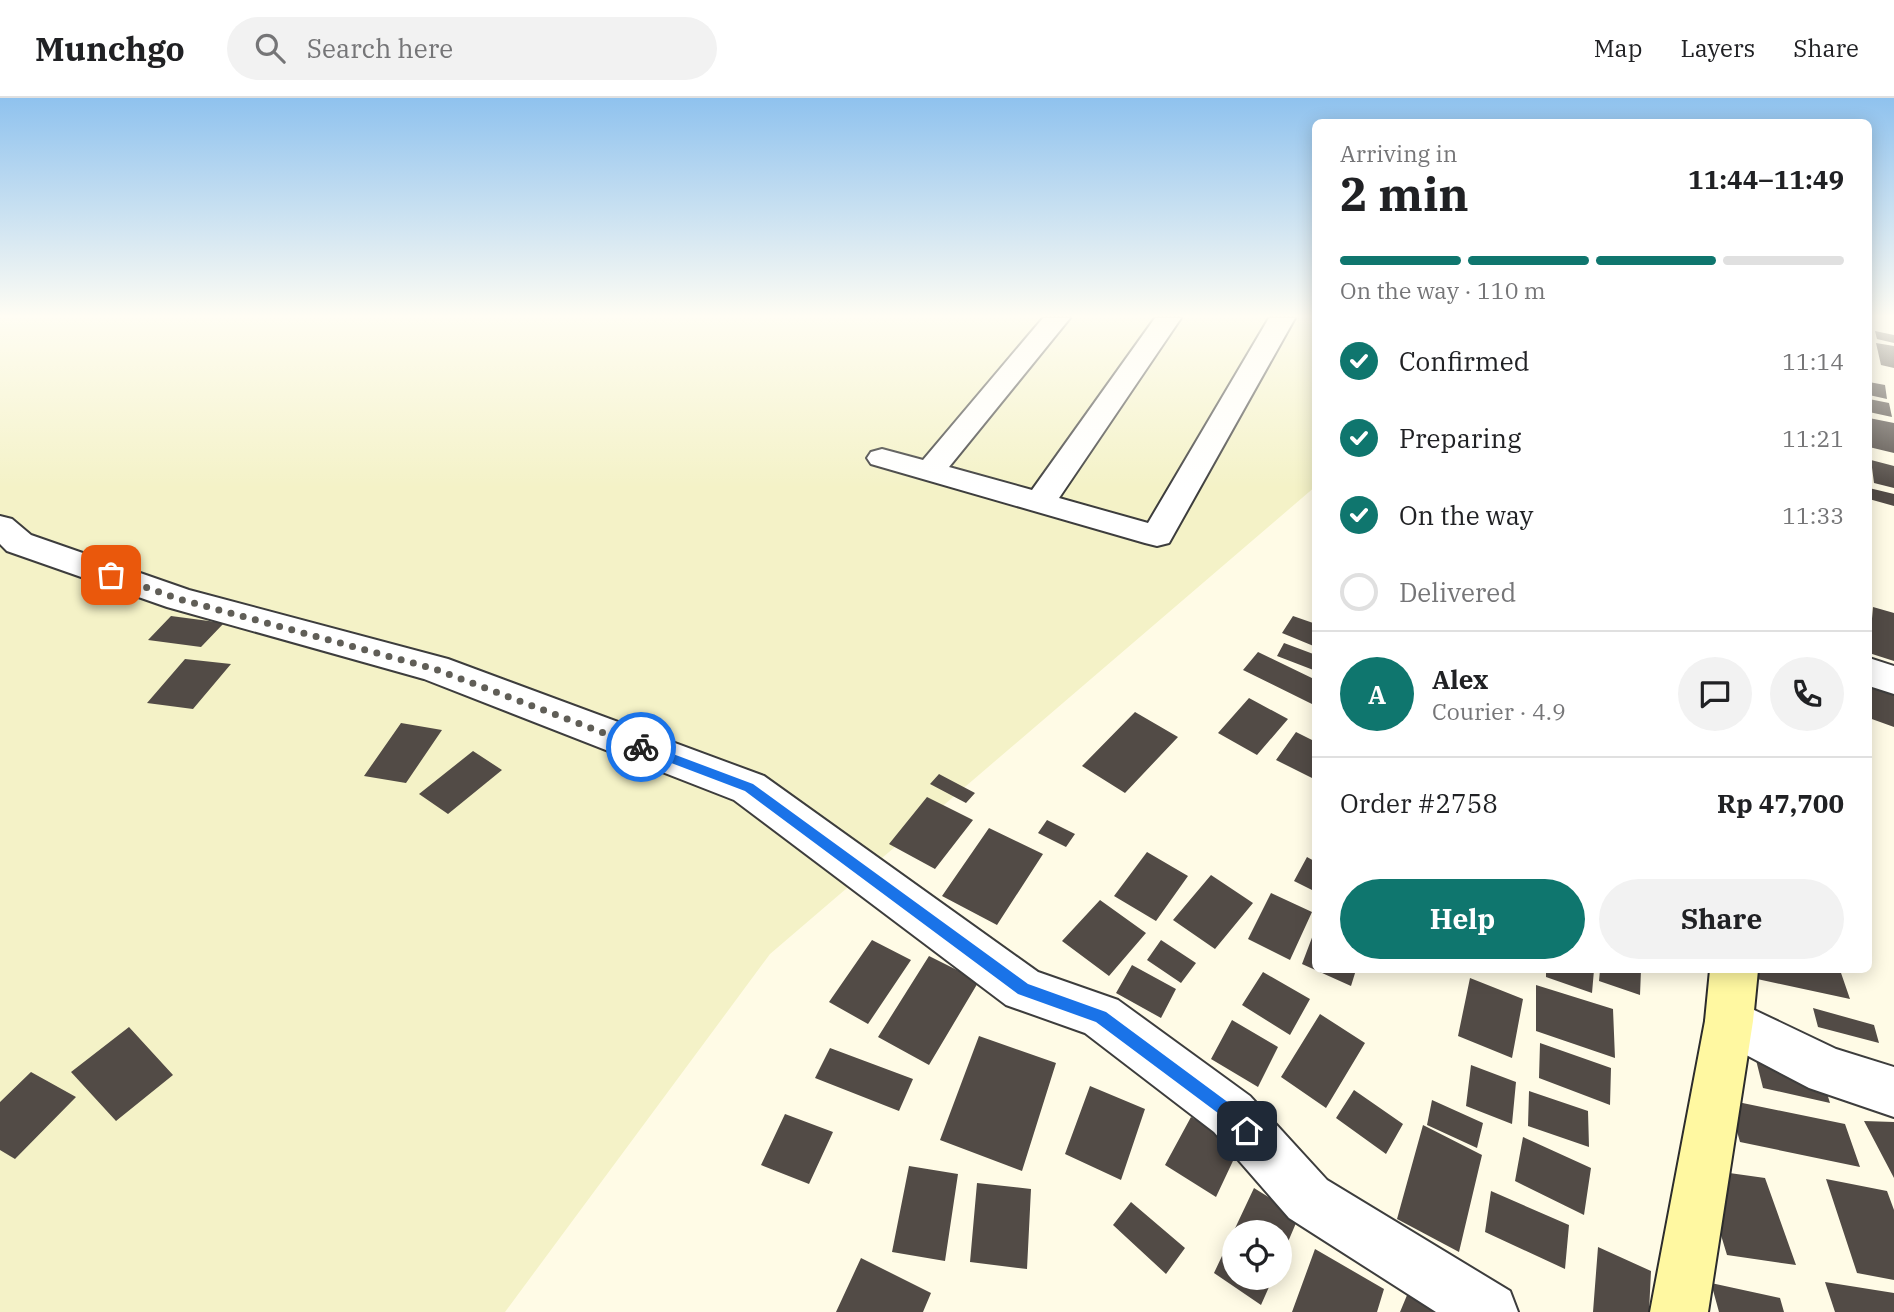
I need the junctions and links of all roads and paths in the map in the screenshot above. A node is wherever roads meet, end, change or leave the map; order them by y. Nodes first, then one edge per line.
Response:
1 (1010, 375) edge
2 (1129, 375) edge
3 (1250, 375) edge
4 (882, 458) dead end
5 (930, 471) junction
6 (1040, 502) junction
7 (0, 526) edge
8 (1872, 673) edge
9 (1894, 680) edge
10 (1734, 973) edge
11 (1729, 1021) junction
12 (1894, 1092) edge
13 (1489, 1312) edge
14 (1679, 1312) edge

1 - 5 street
2 - 6 street
3 - 6 street
4 - 5 street
5 - 6 street
7 - 13 street
8 - 9 street
10 - 11 street
11 - 12 street
11 - 14 street

